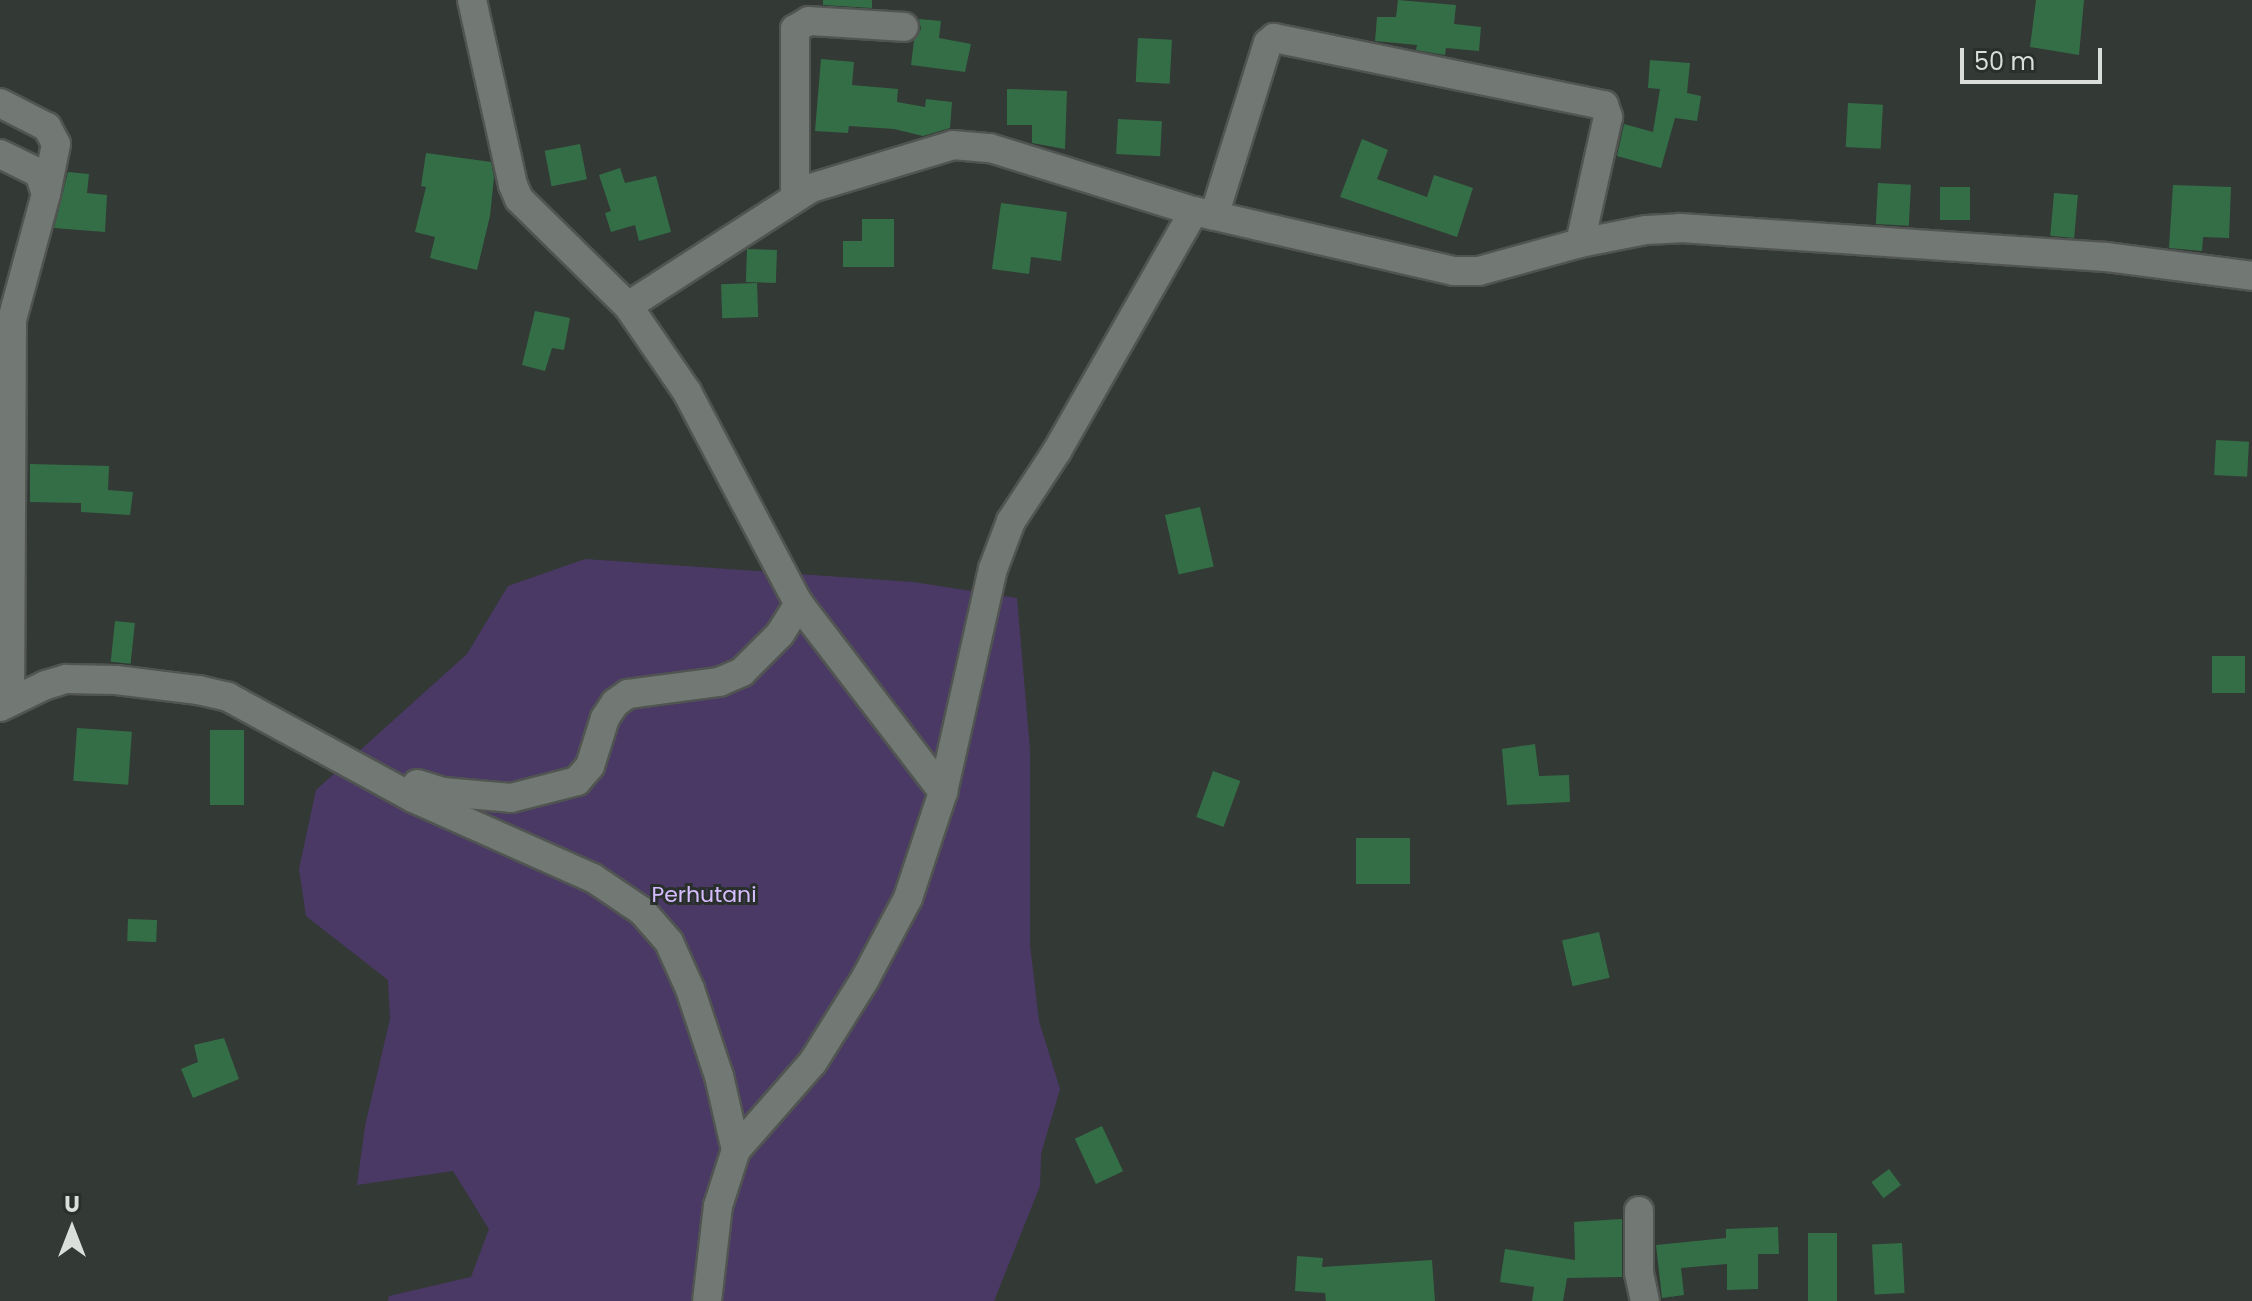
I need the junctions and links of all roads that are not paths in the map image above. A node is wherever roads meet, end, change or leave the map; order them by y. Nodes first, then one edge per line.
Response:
1 (472, 0) edge
2 (904, 27) dead end
3 (0, 103) edge
4 (0, 154) edge
5 (46, 194) junction
6 (795, 197) junction
7 (1204, 213) junction
8 (1580, 243) junction
9 (2252, 276) edge
10 (628, 306) junction
11 (799, 604) junction
12 (5, 704) edge
13 (358, 768) junction
14 (943, 792) junction
15 (736, 1150) junction
16 (1639, 1211) dead end
17 (707, 1301) edge
18 (1645, 1301) edge

1 - 10 street
2 - 6 street
3 - 5 street
4 - 5 street
5 - 12 street
6 - 7 street
6 - 10 street
7 - 8 street
7 - 8 street
7 - 14 street
8 - 9 street
10 - 11 street
11 - 13 street
11 - 14 street
12 - 13 street
13 - 15 street
14 - 15 street
15 - 17 street
16 - 18 street

